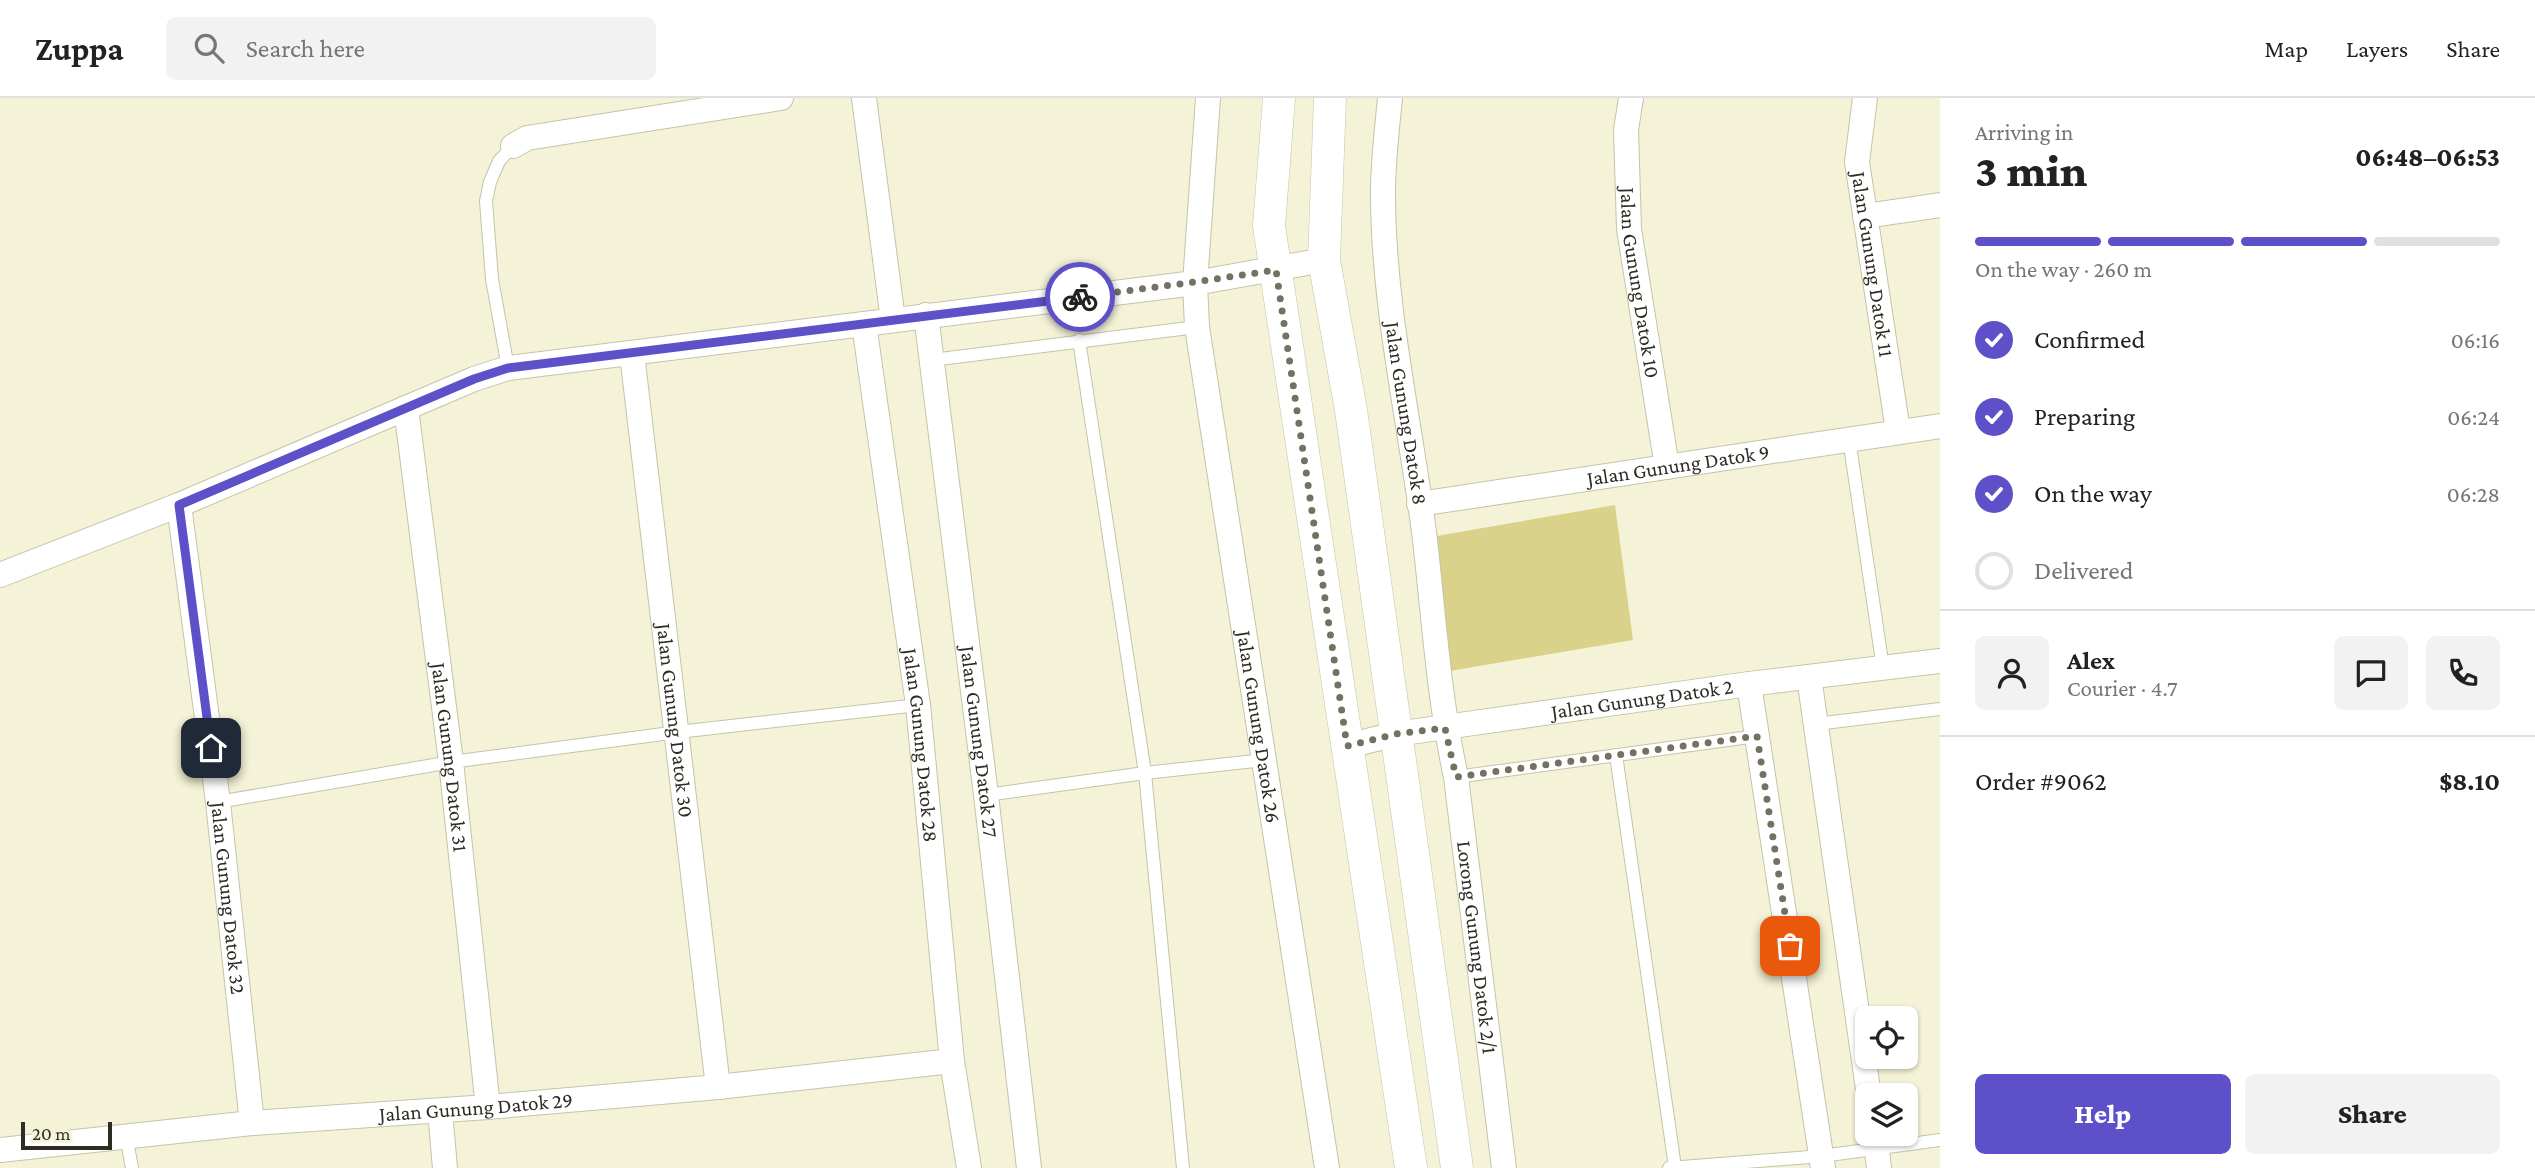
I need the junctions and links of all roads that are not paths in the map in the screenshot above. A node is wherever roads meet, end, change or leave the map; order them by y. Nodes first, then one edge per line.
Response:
1 (771, 98) edge
2 (781, 98) edge
3 (864, 98) edge
4 (1208, 98) edge
5 (1279, 98) edge
6 (1330, 98) edge
7 (1390, 98) edge
8 (1631, 98) edge
9 (1865, 98) edge
10 (513, 146) joint
11 (1940, 205) edge
12 (1865, 216) junction
13 (1324, 260) junction
14 (1276, 270) junction
15 (1195, 282) junction
16 (926, 315) junction
17 (892, 320) junction
18 (864, 324) junction
19 (1197, 327) junction
20 (1079, 340) junction
21 (632, 354) junction
22 (932, 360) junction
23 (508, 368) junction
24 (406, 408) junction
25 (1940, 426) edge
26 (1898, 431) junction
27 (1849, 439) junction
28 (1667, 467) junction
29 (1419, 504) junction
30 (179, 505) junction
31 (0, 575) edge
32 (1940, 661) edge
33 (1883, 668) junction
34 (1810, 677) junction
35 (1749, 684) junction
36 (918, 705) junction
37 (1940, 709) edge
38 (1816, 724) junction
39 (1445, 728) junction
40 (678, 732) junction
41 (1396, 734) junction
42 (1757, 736) junction
43 (1347, 746) junction
44 (1616, 755) junction
45 (1264, 760) junction
46 (451, 762) junction
47 (1145, 773) junction
48 (1456, 777) junction
49 (986, 795) junction
50 (218, 802) junction
51 (952, 1060) junction
52 (1867, 1083) edge
53 (718, 1087) junction
54 (488, 1107) junction
55 (440, 1111) junction
56 (252, 1122) junction
57 (126, 1135) junction
58 (1940, 1140) edge
59 (0, 1150) edge
60 (1877, 1150) edge
61 (1823, 1162) edge
62 (1671, 1167) edge
63 (132, 1168) edge
64 (445, 1168) edge
65 (969, 1168) edge
66 (1029, 1168) edge
67 (1183, 1168) edge
68 (1327, 1168) edge
69 (1411, 1168) edge
70 (1457, 1168) edge
71 (1504, 1168) edge

1 - 2 street
1 - 10 street
3 - 17 street
4 - 15 street, Jalan Gunung Datok 26
5 - 14 street
6 - 13 street
7 - 29 street, Jalan Gunung Datok 8
8 - 28 street, Jalan Gunung Datok 10
9 - 12 street, Jalan Gunung Datok 11
10 - 23 lane
11 - 12 street
12 - 26 street, Jalan Gunung Datok 11
13 - 14 street
13 - 41 street
14 - 15 street
14 - 43 street
15 - 16 street
15 - 19 street, Jalan Gunung Datok 26
16 - 17 street
16 - 22 street, Jalan Gunung Datok 27
17 - 18 street
18 - 21 street
18 - 36 street, Jalan Gunung Datok 28
19 - 20 lane
19 - 45 street, Jalan Gunung Datok 26
20 - 22 lane
20 - 47 lane
21 - 23 street
21 - 40 street, Jalan Gunung Datok 30
22 - 49 street, Jalan Gunung Datok 27
23 - 24 street
24 - 30 street
24 - 46 street, Jalan Gunung Datok 31
25 - 26 street, Jalan Gunung Datok 9
26 - 27 street, Jalan Gunung Datok 9
27 - 28 street, Jalan Gunung Datok 9
27 - 33 lane
28 - 29 street, Jalan Gunung Datok 9
29 - 39 street, Jalan Gunung Datok 8
30 - 31 street
30 - 50 street, Jalan Gunung Datok 32
32 - 33 street, Jalan Gunung Datok 2
33 - 34 street, Jalan Gunung Datok 2
34 - 35 street, Jalan Gunung Datok 2
34 - 38 street
35 - 39 street, Jalan Gunung Datok 2
35 - 42 street
36 - 40 lane
36 - 51 street, Jalan Gunung Datok 28
37 - 38 lane
38 - 52 street
39 - 41 street, Jalan Gunung Datok 2
39 - 48 street, Lorong Gunung Datok 2/1
40 - 46 lane
40 - 53 street, Jalan Gunung Datok 30
41 - 43 street, Jalan Gunung Datok 2
41 - 70 street
42 - 44 lane
42 - 61 street
43 - 69 street
44 - 48 lane
44 - 62 lane
45 - 47 lane
45 - 68 street, Jalan Gunung Datok 26
46 - 50 lane
46 - 54 street, Jalan Gunung Datok 31
47 - 49 lane
47 - 67 lane
48 - 71 street, Lorong Gunung Datok 2/1
49 - 66 street, Jalan Gunung Datok 27
50 - 56 street, Jalan Gunung Datok 32
51 - 53 street, Jalan Gunung Datok 29
51 - 65 street, Jalan Gunung Datok 28
53 - 54 street, Jalan Gunung Datok 29
54 - 55 street, Jalan Gunung Datok 29
55 - 56 street, Jalan Gunung Datok 29
55 - 64 street
56 - 57 street, Jalan Gunung Datok 29
57 - 59 street, Jalan Gunung Datok 29
57 - 63 lane
58 - 60 lane
60 - 61 lane
61 - 62 lane

